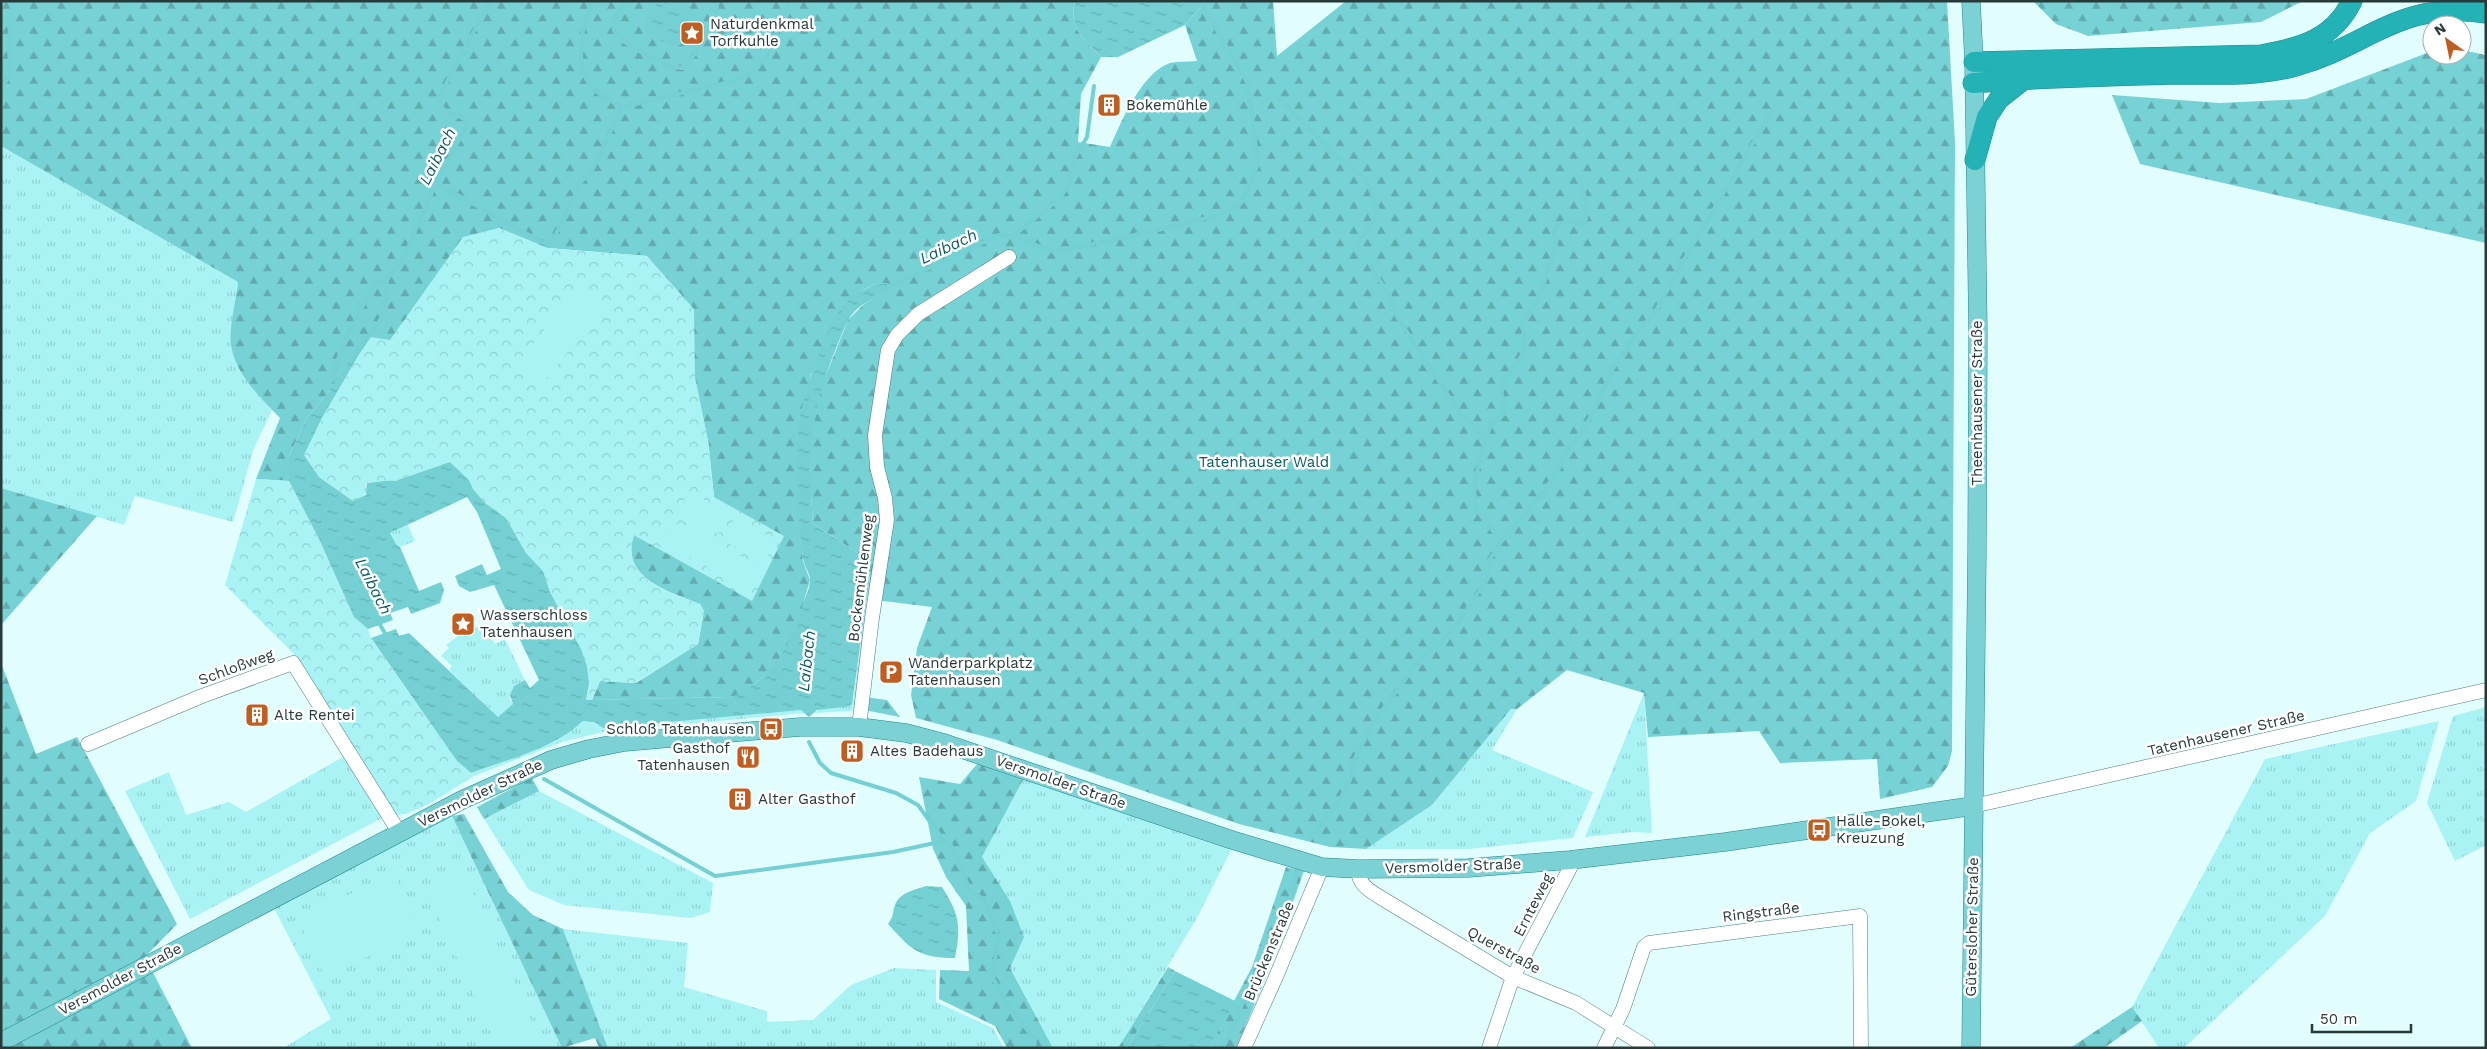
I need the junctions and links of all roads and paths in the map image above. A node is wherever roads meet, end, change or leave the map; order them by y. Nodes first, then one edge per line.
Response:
1 (1970, 1) edge
2 (2352, 1) edge
3 (2486, 13) edge
4 (1974, 62) junction
5 (2023, 80) junction
6 (1973, 83) junction
7 (1974, 160) junction
8 (1009, 257) dead end
9 (2486, 690) edge
10 (859, 726) junction
11 (88, 744) dead end
12 (1973, 806) junction
13 (399, 832) junction
14 (1570, 860) junction
15 (1322, 867) junction
16 (1358, 869) junction
17 (1513, 977) junction
18 (1615, 1026) junction
19 (1, 1042) edge
20 (1244, 1048) edge
21 (1489, 1048) edge
22 (1604, 1048) edge
23 (1648, 1048) edge
24 (1861, 1048) edge
25 (1971, 1048) edge

1 - 4 main road, Theenhausener Straße
2 - 4 highway
3 - 5 highway
4 - 6 main road, Theenhausener Straße
5 - 6 highway
5 - 7 highway
6 - 7 main road, Theenhausener Straße
7 - 12 main road, Theenhausener Straße
8 - 10 street, Bockemühlenweg
9 - 12 street, Tatenhausener Straße
10 - 13 main road, Versmolder Straße
10 - 15 main road, Versmolder Straße
11 - 13 street, Schloßweg
12 - 14 main road, Versmolder Straße
12 - 25 main road, Gütersloher Straße
13 - 19 main road, Versmolder Straße
14 - 16 main road, Versmolder Straße
14 - 17 street, Ernteweg
15 - 16 main road, Versmolder Straße
15 - 20 street, Brückenstraße
16 - 17 street, Querstraße
17 - 18 street, Querstraße
17 - 21 street, Ernteweg
18 - 22 street, Ringstraße
18 - 23 street, Querstraße
18 - 24 street, Ringstraße

